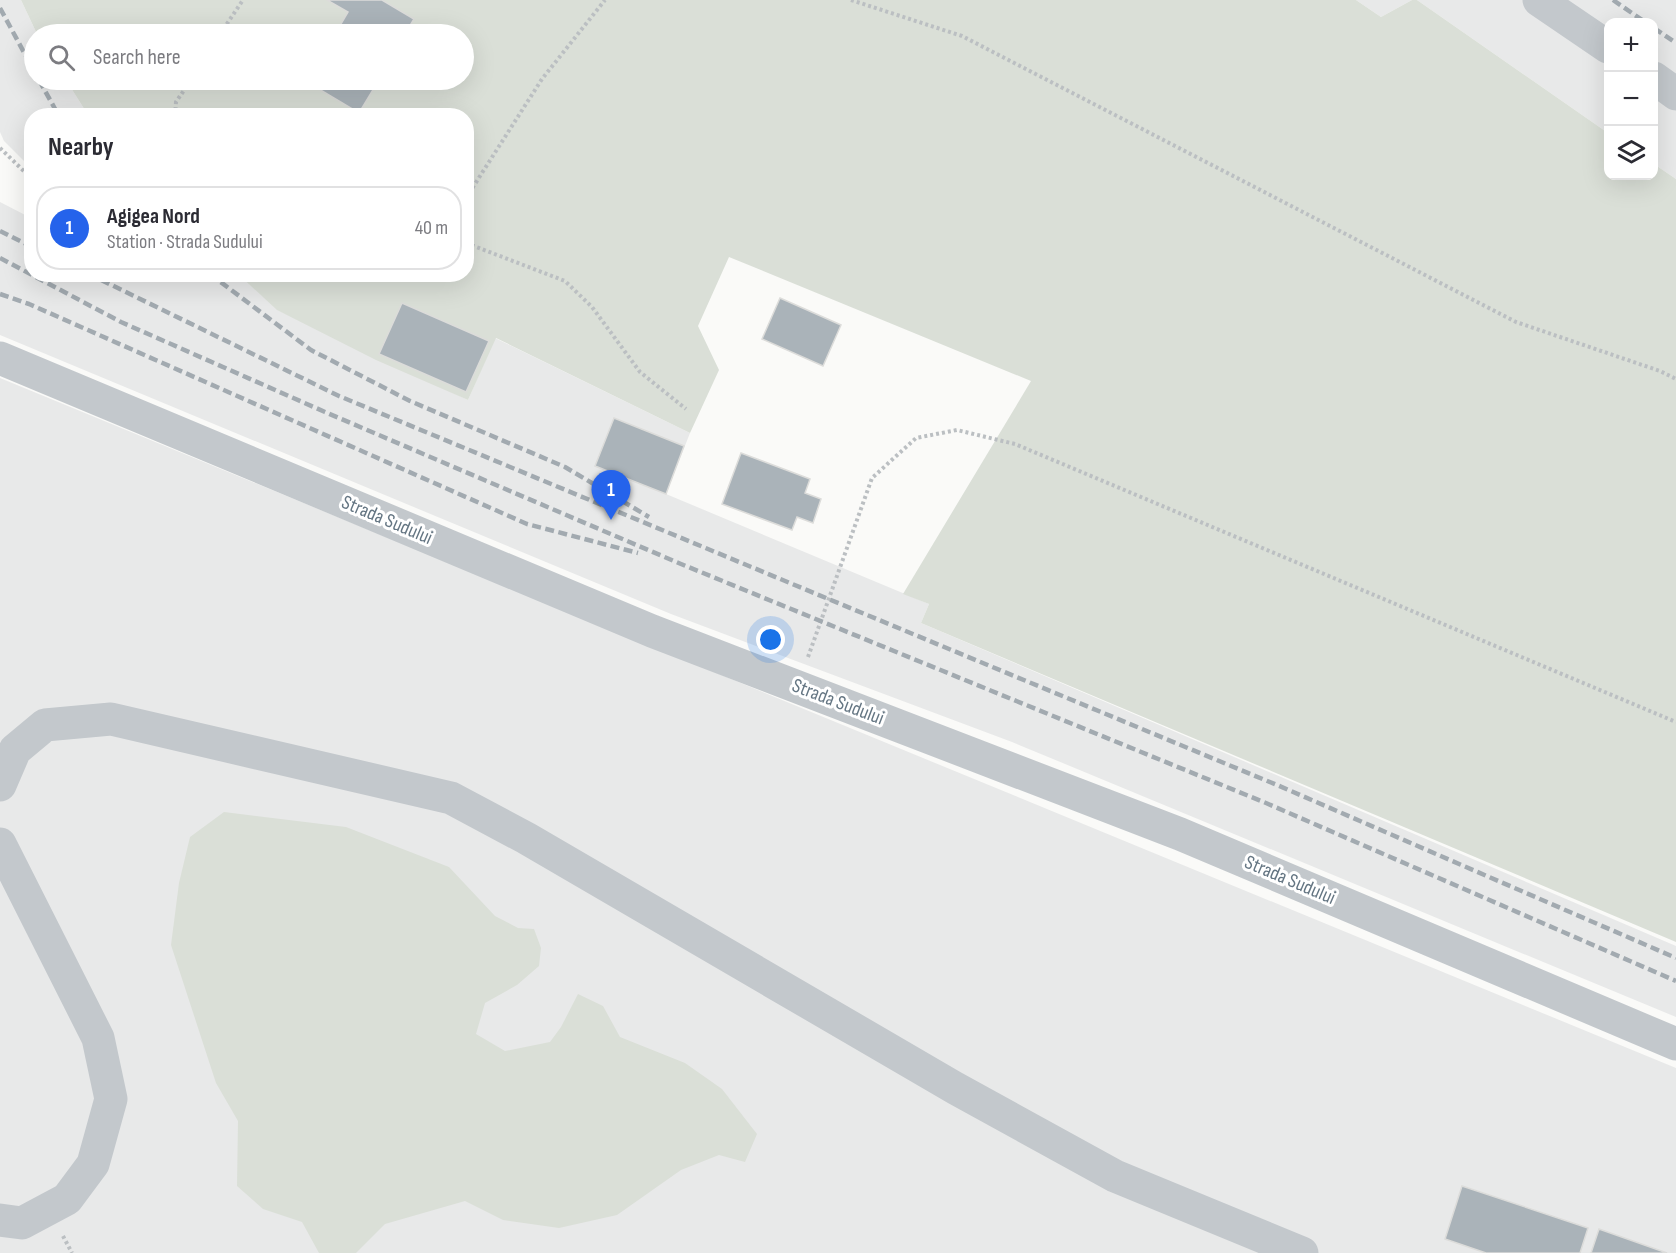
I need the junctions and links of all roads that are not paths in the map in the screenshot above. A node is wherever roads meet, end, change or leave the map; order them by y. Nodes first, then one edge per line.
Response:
1 (1539, 0) edge
2 (1604, 44) edge
3 (1658, 81) edge
4 (1676, 94) edge
5 (0, 358) edge
6 (8, 748) edge
7 (0, 785) edge
8 (0, 844) edge
9 (1676, 1044) edge
10 (0, 1220) edge
11 (1302, 1253) edge

1 - 2 street
3 - 4 street
5 - 9 street, Strada Sudului
6 - 7 street
6 - 11 street
8 - 10 street

